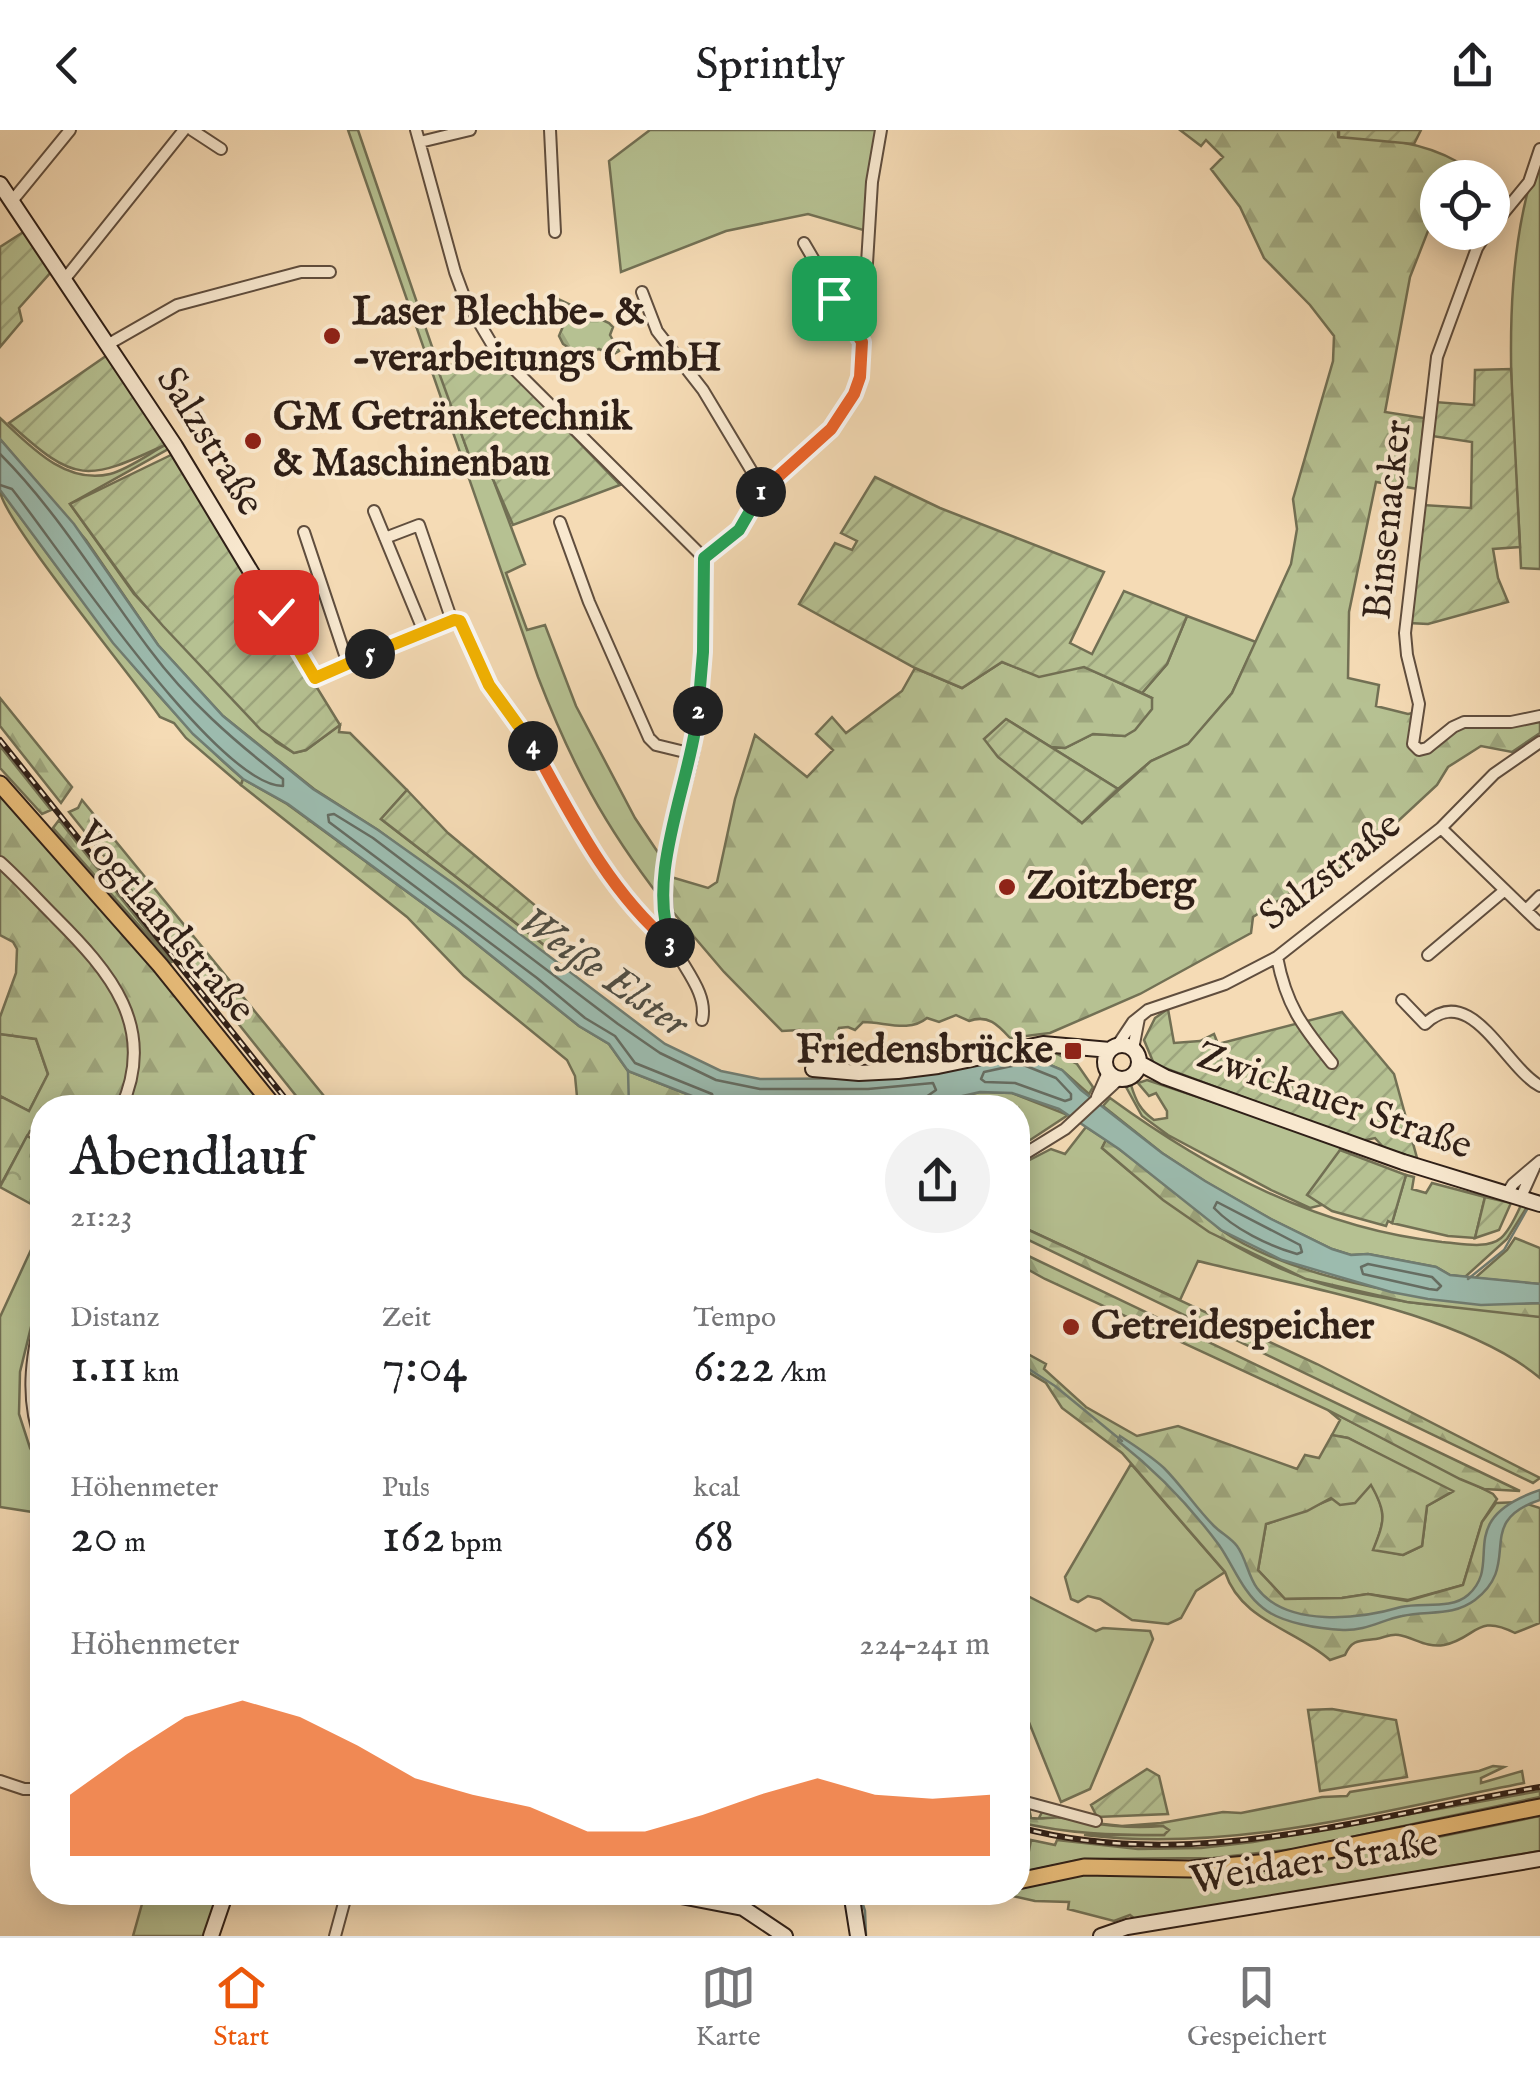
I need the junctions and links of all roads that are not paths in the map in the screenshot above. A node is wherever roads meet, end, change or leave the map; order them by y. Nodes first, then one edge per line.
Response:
1 (70, 130) edge
2 (184, 130) edge
3 (192, 130) edge
4 (470, 130) edge
5 (550, 130) edge
6 (881, 130) edge
7 (418, 136) edge
8 (220, 149) dead end
9 (1540, 150) edge
10 (0, 184) edge
11 (12, 201) junction
12 (1510, 205) edge
13 (554, 232) dead end
14 (804, 243) dead end
15 (1476, 250) edge
16 (330, 272) dead end
17 (64, 280) junction
18 (642, 292) dead end
19 (862, 342) junction
20 (107, 344) junction
21 (763, 490) junction
22 (374, 511) dead end
23 (560, 522) dead end
24 (304, 532) dead end
25 (385, 538) junction
26 (704, 558) junction
27 (454, 620) junction
28 (424, 632) junction
29 (348, 664) junction
30 (315, 678) joint
31 (1540, 716) edge
32 (1540, 742) edge
33 (693, 754) junction
34 (0, 784) edge
35 (1441, 828) junction
36 (0, 862) edge
37 (1504, 890) junction
38 (1540, 896) edge
39 (1526, 910) junction
40 (1540, 924) edge
41 (672, 945) junction
42 (1428, 955) dead end
43 (1277, 957) junction
44 (1402, 1000) dead end
45 (1139, 1018) junction
46 (702, 1020) dead end
47 (1136, 1062) junction
48 (1332, 1064) dead end
49 (813, 1069) dead end
50 (1110, 1069) junction
51 (1540, 1086) edge
52 (127, 1095) edge
53 (265, 1095) edge
54 (1030, 1151) edge
55 (1537, 1164) edge
56 (1515, 1198) junction
57 (1540, 1204) edge
58 (0, 1780) edge
59 (30, 1789) edge
60 (1030, 1803) edge
61 (1540, 1807) edge
62 (1096, 1821) dead end
63 (1540, 1858) edge
64 (1030, 1878) edge
65 (222, 1905) edge
66 (343, 1905) edge
67 (751, 1905) edge
68 (853, 1905) edge
69 (211, 1936) edge
70 (335, 1936) edge
71 (785, 1936) edge
72 (858, 1936) edge
73 (1100, 1936) edge

1 - 11 street
2 - 17 street
3 - 8 street
4 - 7 street
5 - 13 street
6 - 19 street
7 - 26 street
9 - 12 street, Binsenacker
10 - 11 main road, Salzstraße
11 - 17 main road, Salzstraße
14 - 19 street
15 - 31 street, Binsenacker
16 - 20 street, Salzstraße
17 - 20 main road, Salzstraße
18 - 21 street
19 - 21 street
20 - 30 main road, Salzstraße
21 - 26 street
22 - 25 street
23 - 33 street
24 - 29 street
25 - 27 street
25 - 28 street
26 - 33 street
27 - 28 street
27 - 41 street
28 - 29 street
29 - 30 street
32 - 35 street, Salzstraße
33 - 41 street
34 - 53 main road, Vogtlandstraße
35 - 37 street
35 - 43 street, Salzstraße
36 - 52 street
37 - 39 street
37 - 42 street
38 - 39 street
39 - 40 street
41 - 46 street
43 - 45 street, Salzstraße
43 - 48 street
44 - 51 street
45 - 47 street
45 - 50 street, Salzstraße
47 - 50 main road, Zwickauer Straße
47 - 50 main road, Zwickauer Straße
47 - 56 main road, Zwickauer Straße
49 - 50 main road
50 - 54 street, Salzstraße
55 - 56 street
56 - 57 main road, Zwickauer Straße
58 - 59 street
60 - 62 street
61 - 64 main road
63 - 73 main road, Weidaer Straße
65 - 69 main road
66 - 70 street
67 - 71 main road
68 - 72 main road

